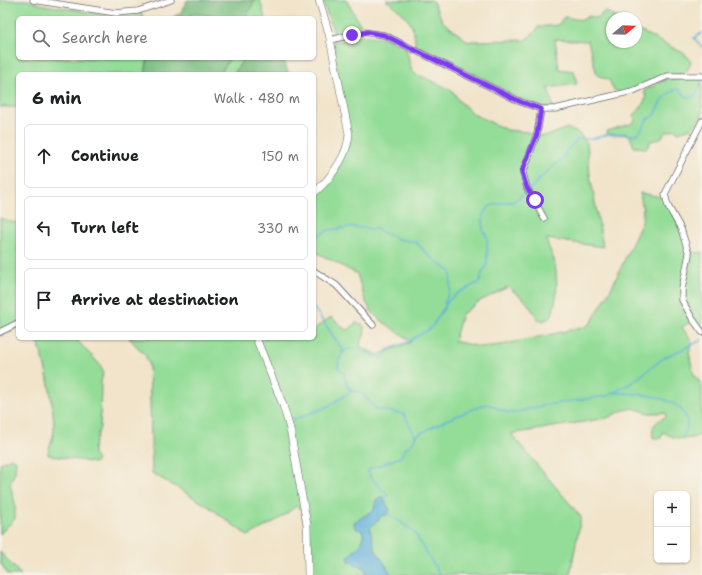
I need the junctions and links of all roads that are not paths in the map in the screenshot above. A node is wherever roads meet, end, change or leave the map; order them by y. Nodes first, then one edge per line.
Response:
1 (33, 0) edge
2 (172, 0) edge
3 (319, 0) edge
4 (331, 40) junction
5 (702, 76) edge
6 (541, 109) junction
7 (702, 121) edge
8 (316, 191) edge
9 (544, 218) dead end
10 (316, 272) edge
11 (16, 324) edge
12 (373, 325) dead end
13 (0, 332) edge
14 (702, 332) edge
15 (257, 340) edge
16 (308, 575) edge

1 - 2 street
3 - 4 main road
4 - 6 street
4 - 8 main road
5 - 6 street
6 - 9 street
7 - 14 street
10 - 12 street
11 - 13 street
15 - 16 main road

